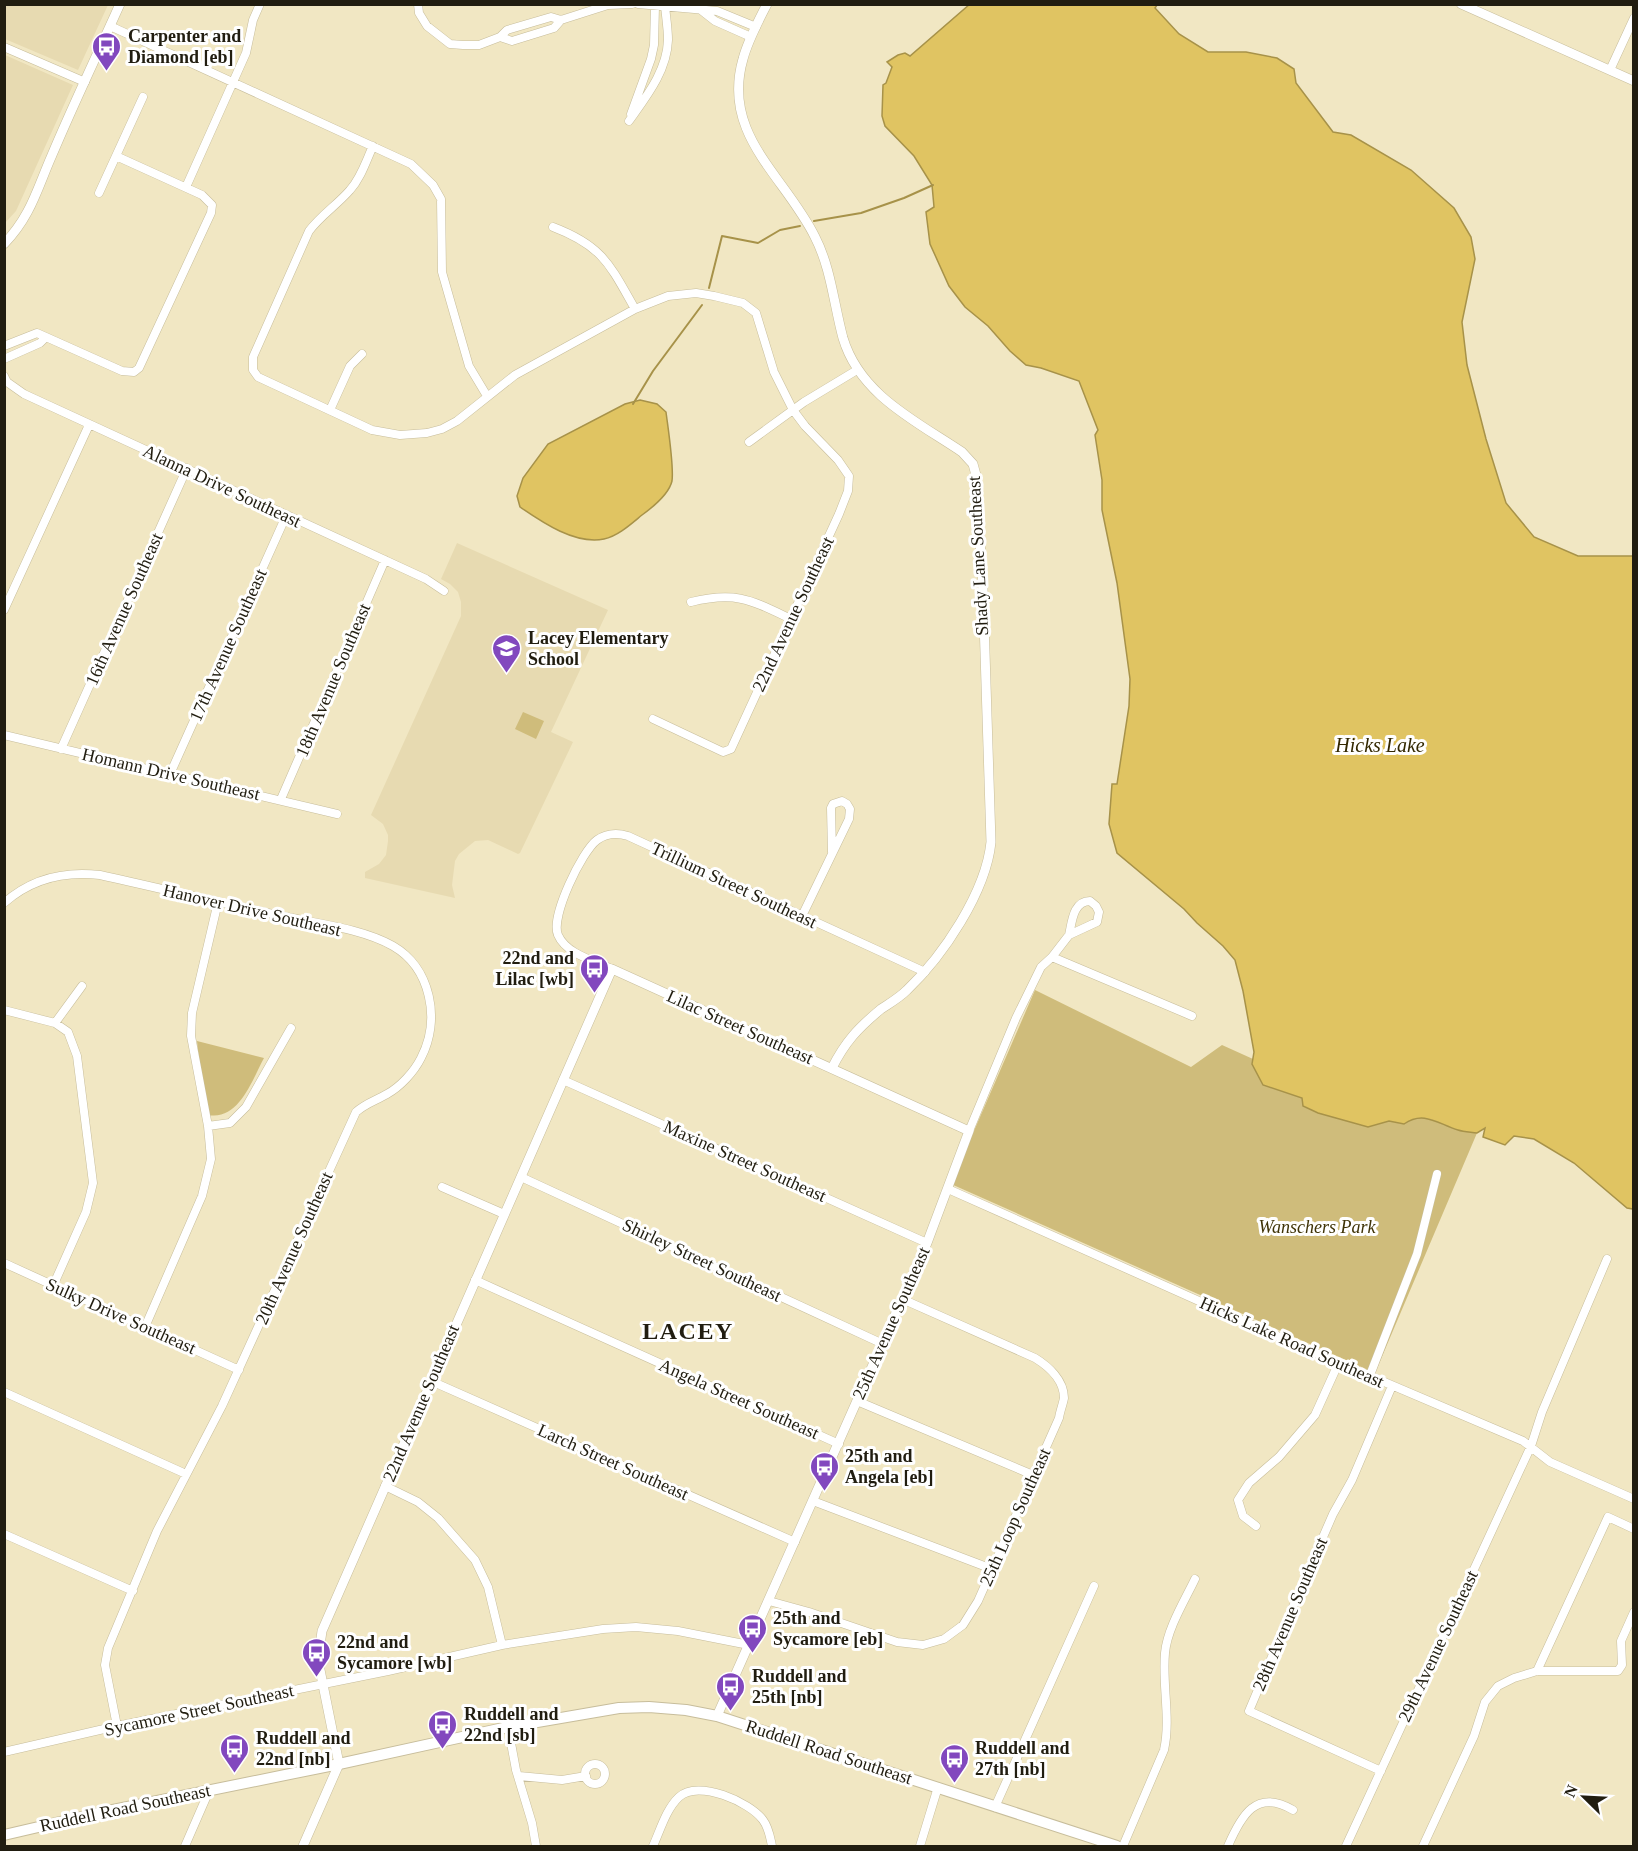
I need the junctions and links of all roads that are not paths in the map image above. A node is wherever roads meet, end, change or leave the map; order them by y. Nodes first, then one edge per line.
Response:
1 (120, 4) edge
2 (260, 4) edge
3 (418, 4) edge
4 (633, 4) edge
5 (638, 4) edge
6 (767, 4) edge
7 (1461, 4) edge
8 (654, 6) edge
9 (665, 6) junction
10 (700, 9) junction
11 (1634, 18) edge
12 (110, 26) junction
13 (756, 27) junction
14 (751, 37) junction
15 (4, 47) edge
16 (1610, 70) junction
17 (1634, 81) edge
18 (85, 82) junction
19 (234, 83) junction
20 (143, 97) dead end
21 (373, 147) junction
22 (116, 156) junction
23 (186, 187) junction
24 (99, 193) dead end
25 (553, 227) dead end
26 (4, 244) edge
27 (635, 309) junction
28 (46, 337) junction
29 (4, 346) edge
30 (362, 354) dead end
31 (4, 359) edge
32 (857, 370) junction
33 (4, 376) edge
34 (487, 396) junction
35 (330, 410) junction
36 (793, 410) junction
37 (89, 425) junction
38 (749, 442) dead end
39 (187, 468) junction
40 (286, 516) junction
41 (385, 560) junction
42 (444, 591) dead end
43 (691, 602) dead end
44 (4, 610) edge
45 (791, 619) junction
46 (653, 719) dead end
47 (4, 735) edge
48 (61, 749) junction
49 (170, 774) junction
50 (281, 799) junction
51 (337, 814) dead end
52 (832, 852) junction
53 (567, 892) joint
54 (218, 902) junction
55 (4, 903) edge
56 (802, 916) junction
57 (1069, 935) junction
58 (1052, 957) junction
59 (612, 969) junction
60 (925, 972) junction
61 (82, 986) dead end
62 (4, 1010) edge
63 (1192, 1016) dead end
64 (55, 1023) junction
65 (291, 1028) dead end
66 (427, 1046) joint
67 (832, 1068) junction
68 (563, 1080) junction
69 (207, 1126) junction
70 (969, 1131) junction
71 (1437, 1174) dead end
72 (521, 1177) junction
73 (442, 1187) dead end
74 (948, 1189) junction
75 (504, 1214) junction
76 (927, 1243) junction
77 (1607, 1259) dead end
78 (4, 1263) edge
79 (474, 1280) junction
80 (53, 1286) junction
81 (902, 1299) junction
82 (145, 1327) junction
83 (883, 1344) junction
84 (1338, 1362) junction
85 (238, 1370) junction
86 (1370, 1375) junction
87 (430, 1381) junction
88 (1392, 1386) junction
89 (4, 1392) edge
90 (857, 1401) junction
91 (838, 1444) junction
92 (1531, 1446) junction
93 (186, 1474) junction
94 (1033, 1475) junction
95 (385, 1486) junction
96 (1634, 1499) edge
97 (813, 1501) junction
98 (1256, 1526) dead end
99 (1634, 1529) edge
100 (4, 1534) edge
101 (795, 1542) junction
102 (992, 1569) junction
103 (1195, 1579) dead end
104 (1094, 1586) dead end
105 (133, 1591) junction
106 (769, 1601) junction
107 (1634, 1612) edge
108 (502, 1645) junction
109 (749, 1645) junction
110 (1537, 1671) junction
111 (323, 1684) junction
112 (717, 1716) junction
113 (117, 1726) junction
114 (508, 1727) junction
115 (4, 1752) edge
116 (339, 1764) junction
117 (1381, 1771) junction
118 (519, 1776) junction
119 (586, 1776) dead end
120 (938, 1787) junction
121 (209, 1791) junction
122 (995, 1807) junction
123 (1293, 1810) dead end
124 (4, 1835) edge
125 (185, 1846) edge
126 (303, 1846) edge
127 (536, 1846) edge
128 (652, 1846) edge
129 (772, 1846) edge
130 (920, 1846) edge
131 (1117, 1846) edge
132 (1123, 1846) edge
133 (1228, 1846) edge
134 (1346, 1846) edge
135 (1424, 1846) edge

1 - 12 street
2 - 19 street
3 - 4 street
5 - 8 street
6 - 13 street, Shady Lane Southeast
7 - 16 street
8 - 9 street
8 - 9 street
9 - 10 street
10 - 13 street
10 - 14 street
11 - 16 street
12 - 18 street
12 - 19 street
13 - 14 street, Shady Lane Southeast
14 - 32 street, Shady Lane Southeast
15 - 18 street
16 - 17 street
18 - 26 street
19 - 21 street
19 - 23 street
20 - 22 street
21 - 34 street
21 - 35 street
22 - 23 street
22 - 24 street
23 - 28 street
25 - 27 street
27 - 34 street
27 - 36 street
28 - 29 street
28 - 31 street
30 - 35 street
32 - 36 street
32 - 60 street, Shady Lane Southeast
33 - 37 street, Alanna Drive Southeast
34 - 35 street
36 - 38 street
36 - 45 street, 22nd Avenue Southeast
37 - 39 street, Alanna Drive Southeast
37 - 44 street
39 - 40 street, Alanna Drive Southeast
39 - 48 street, 16th Avenue Southeast
40 - 41 street, Alanna Drive Southeast
40 - 49 street, 17th Avenue Southeast
41 - 42 street, Alanna Drive Southeast
41 - 50 street, 18th Avenue Southeast
43 - 45 street
45 - 46 street, 22nd Avenue Southeast
47 - 48 street, Homann Drive Southeast
48 - 49 street, Homann Drive Southeast
49 - 50 street, Homann Drive Southeast
50 - 51 street, Homann Drive Southeast
52 - 52 street
52 - 56 street
53 - 56 street, Trillium Street Southeast
53 - 59 street, Lilac Street Southeast
54 - 55 street, Hanover Drive Southeast
54 - 66 street, Hanover Drive Southeast
54 - 69 street
56 - 60 street, Trillium Street Southeast
57 - 57 street, 25th Avenue Southeast
57 - 58 street, 25th Avenue Southeast
58 - 63 street
58 - 70 street, 25th Avenue Southeast
59 - 67 street, Lilac Street Southeast
59 - 68 street, 22nd Avenue Southeast
60 - 67 street, Shady Lane Southeast
61 - 64 street
62 - 64 street
64 - 80 street
65 - 69 street
66 - 85 street, 20th Avenue Southeast
67 - 70 street, Lilac Street Southeast
68 - 72 street, 22nd Avenue Southeast
68 - 76 street, Maxine Street Southeast
69 - 82 street
70 - 74 street, 25th Avenue Southeast
71 - 86 street
72 - 75 street, 22nd Avenue Southeast
72 - 83 street, Shirley Street Southeast
73 - 75 street
74 - 76 street, 25th Avenue Southeast
74 - 84 street, Hicks Lake Road Southeast
75 - 79 street, 22nd Avenue Southeast
76 - 81 street, 25th Avenue Southeast
77 - 92 street, 29th Avenue Southeast
78 - 80 street, Sulky Drive Southeast
79 - 87 street, 22nd Avenue Southeast
79 - 91 street, Angela Street Southeast
80 - 82 street, Sulky Drive Southeast
81 - 83 street, 25th Avenue Southeast
81 - 94 street, 25th Loop Southeast
82 - 85 street, Sulky Drive Southeast
83 - 90 street, 25th Avenue Southeast
84 - 86 street, Hicks Lake Road Southeast
84 - 98 street
85 - 93 street, 20th Avenue Southeast
86 - 88 street, Hicks Lake Road Southeast
87 - 95 street, 22nd Avenue Southeast
87 - 101 street, Larch Street Southeast
88 - 92 street, Hicks Lake Road Southeast
88 - 117 street, 28th Avenue Southeast
89 - 93 street
90 - 91 street, 25th Avenue Southeast
90 - 94 street
91 - 97 street, 25th Avenue Southeast
92 - 96 street, Hicks Lake Road Southeast
92 - 117 street, 29th Avenue Southeast
93 - 105 street, 20th Avenue Southeast
94 - 102 street, 25th Loop Southeast
95 - 108 street
95 - 111 street, 22nd Avenue Southeast
97 - 101 street, 25th Avenue Southeast
97 - 102 street
99 - 110 street
100 - 105 street
101 - 106 street, 25th Avenue Southeast
102 - 106 street, 25th Loop Southeast
103 - 132 street
104 - 122 street
105 - 113 street, 20th Avenue Southeast
106 - 109 street, 25th Avenue Southeast
107 - 110 street
108 - 109 street, Sycamore Street Southeast
108 - 111 street, Sycamore Street Southeast
109 - 112 street, 25th Avenue Southeast
110 - 135 street
111 - 113 street, Sycamore Street Southeast
111 - 116 street, 22nd Avenue Southeast
112 - 114 main road, Ruddell Road Southeast
112 - 120 main road, Ruddell Road Southeast
113 - 115 street, Sycamore Street Southeast
114 - 116 main road, Ruddell Road Southeast
114 - 118 street
116 - 121 main road, Ruddell Road Southeast
116 - 126 street
117 - 134 street, 29th Avenue Southeast
118 - 119 street
118 - 127 street
120 - 122 main road, Ruddell Road Southeast
120 - 130 street
121 - 124 main road, Ruddell Road Southeast
121 - 125 street
122 - 131 main road, Ruddell Road Southeast
123 - 133 street
128 - 129 street

